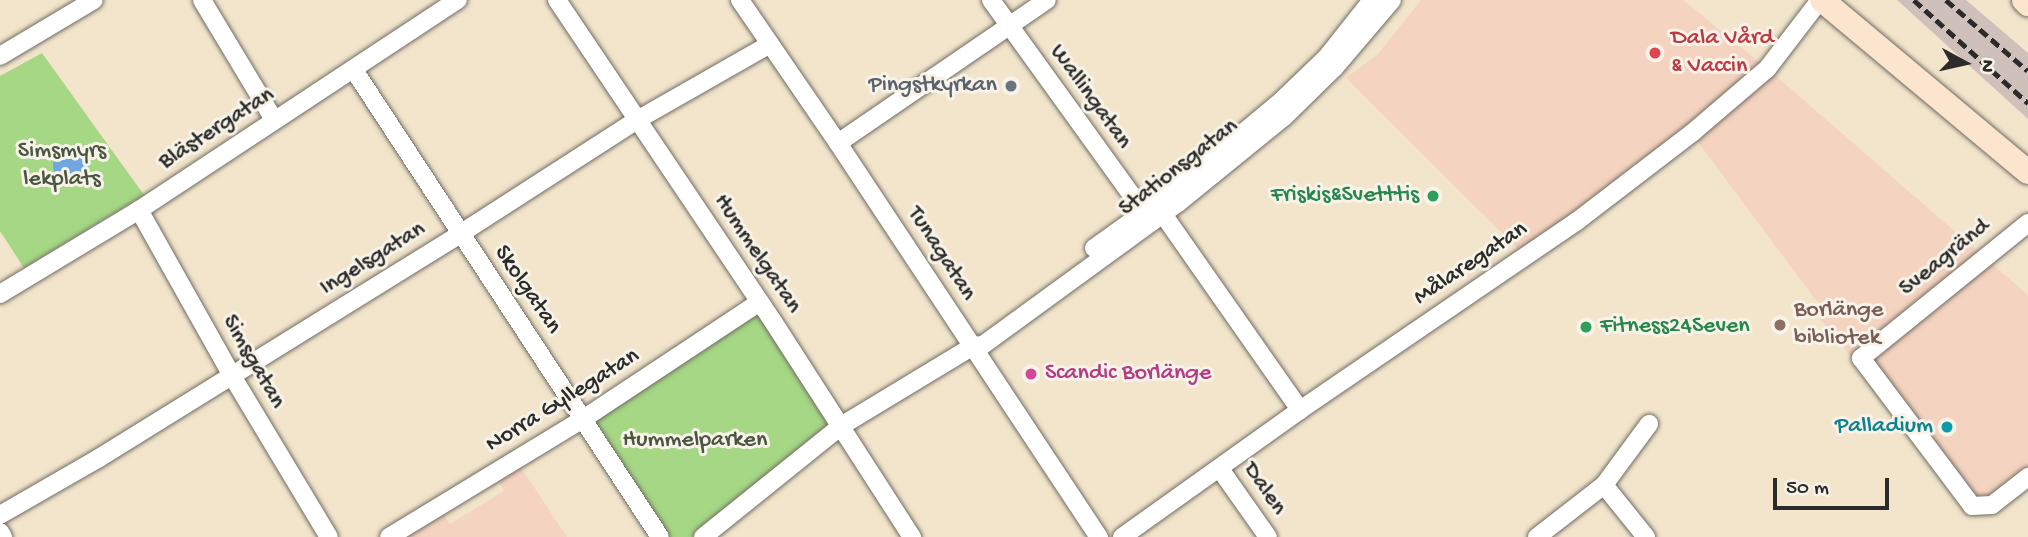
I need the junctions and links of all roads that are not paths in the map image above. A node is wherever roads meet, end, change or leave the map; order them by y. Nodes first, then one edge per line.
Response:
1 (94, 0) edge
2 (202, 0) edge
3 (458, 0) edge
4 (557, 0) edge
5 (740, 0) edge
6 (991, 0) edge
7 (1047, 0) edge
8 (1372, 0) edge
9 (1392, 0) edge
10 (1821, 0) edge
11 (2024, 0) edge
12 (2028, 4) edge
13 (1010, 26) junction
14 (770, 44) junction
15 (0, 56) edge
16 (354, 70) junction
17 (274, 120) junction
18 (637, 120) junction
19 (838, 143) junction
20 (2028, 172) edge
21 (139, 209) junction
22 (1153, 213) junction
23 (2028, 223) edge
24 (460, 234) junction
25 (0, 294) edge
26 (761, 302) junction
27 (972, 346) junction
28 (230, 374) junction
29 (1300, 410) junction
30 (583, 419) junction
31 (1649, 424) dead end
32 (841, 426) junction
33 (1220, 469) junction
34 (2028, 477) edge
35 (1604, 485) junction
36 (0, 515) edge
37 (0, 532) edge
38 (3, 537) edge
39 (329, 537) edge
40 (389, 537) edge
41 (660, 537) edge
42 (703, 537) edge
43 (912, 537) edge
44 (1099, 537) edge
45 (1122, 537) edge
46 (1268, 537) edge
47 (1537, 537) edge
48 (1646, 537) edge

1 - 15 street
2 - 17 street
3 - 16 street, Blästergatan
4 - 18 street, Hummelgatan
5 - 14 street, Tunagatan
6 - 13 street, Wallingatan
7 - 13 street
8 - 22 street, Stationsgatan
9 - 22 street, Stationsgatan
10 - 20 street
10 - 29 street, Målaregatan
11 - 12 street
13 - 19 street
13 - 22 street, Wallingatan
14 - 18 street, Ingelsgatan
14 - 19 street, Tunagatan
16 - 17 street, Blästergatan
16 - 24 street, Skolgatan
17 - 21 street, Blästergatan
18 - 24 street, Ingelsgatan
18 - 26 street, Hummelgatan
19 - 27 street, Tunagatan
21 - 25 street, Blästergatan
21 - 28 street, Simsgatan
22 - 27 street, Stationsgatan
22 - 29 street, Wallingatan
23 - 34 street, Sveagränd
24 - 28 street, Ingelsgatan
24 - 30 street, Skolgatan
26 - 30 street, Norra Gyllegatan
26 - 32 street, Hummelgatan
27 - 32 street, Stationsgatan
27 - 44 street, Tunagatan
28 - 36 street, Ingelsgatan
28 - 39 street, Simsgatan
29 - 33 street, Målaregatan
30 - 40 street, Norra Gyllegatan
30 - 41 street, Skolgatan
31 - 35 street
32 - 42 street, Stationsgatan
32 - 43 street, Hummelgatan
33 - 45 street, Målaregatan
33 - 46 street, Dalen
35 - 47 street
35 - 48 street
37 - 38 street

